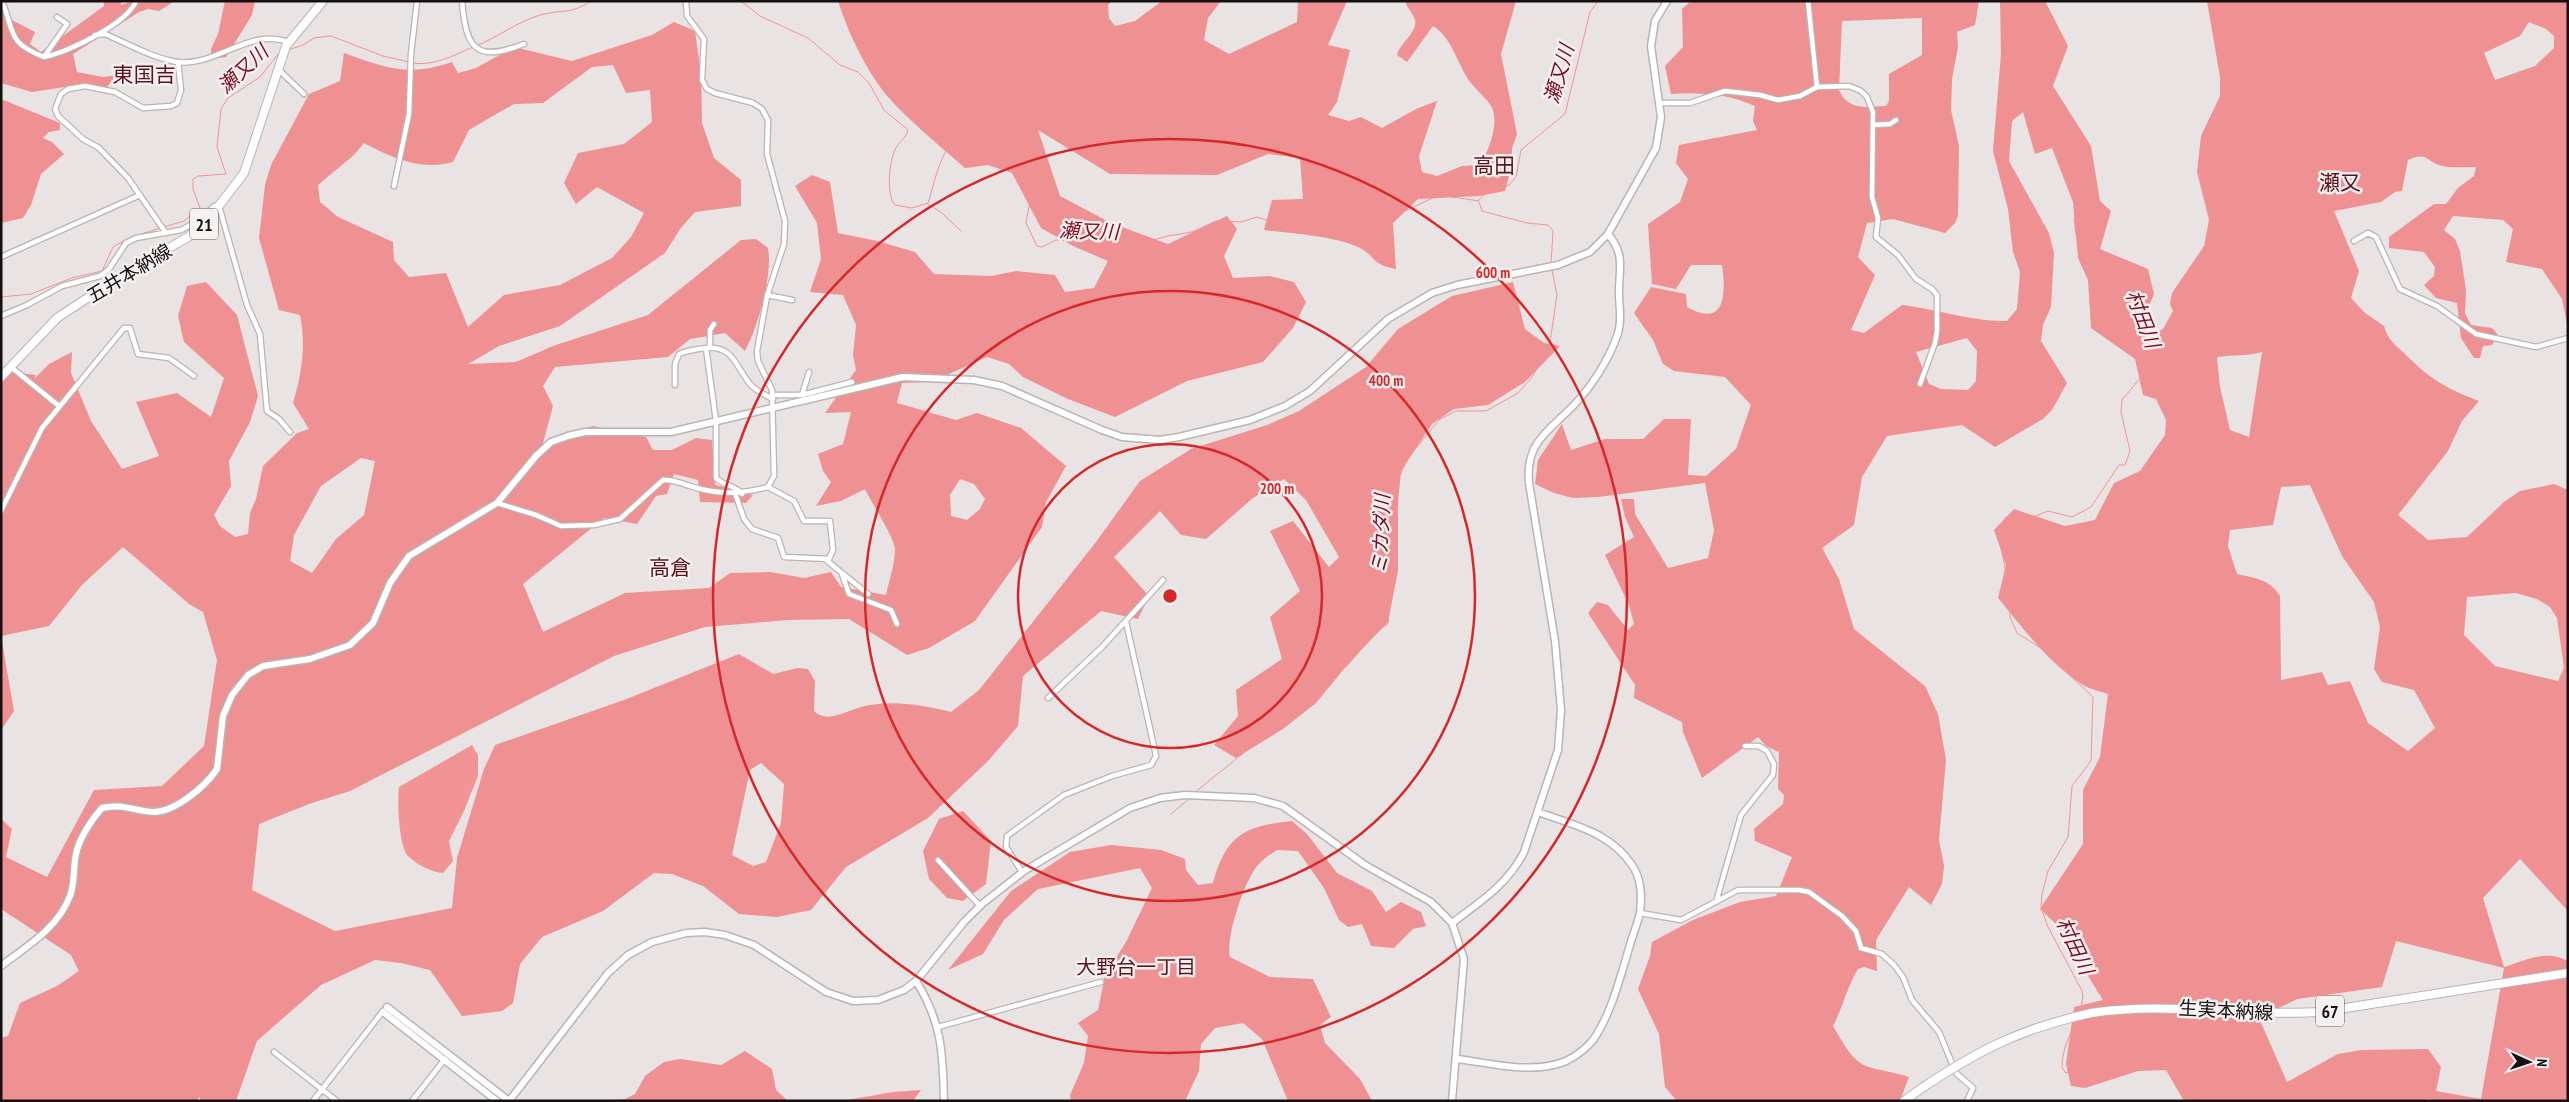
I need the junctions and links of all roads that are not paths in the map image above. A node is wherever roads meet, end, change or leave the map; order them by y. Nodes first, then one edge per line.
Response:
1 (2, 1) edge
2 (136, 1) edge
3 (323, 1) edge
4 (417, 1) edge
5 (462, 1) edge
6 (686, 1) edge
7 (1667, 1) edge
8 (1808, 1) edge
9 (57, 17) dead end
10 (95, 35) junction
11 (288, 42) junction
12 (524, 44) dead end
13 (44, 57) junction
14 (178, 62) junction
15 (278, 69) junction
16 (1817, 87) junction
17 (304, 94) dead end
18 (1659, 103) junction
19 (1896, 120) dead end
20 (1874, 125) junction
21 (394, 186) dead end
22 (140, 195) junction
23 (219, 206) junction
24 (166, 233) junction
25 (1608, 234) junction
26 (2354, 241) dead end
27 (1, 257) edge
28 (767, 295) junction
29 (792, 300) dead end
30 (1, 316) edge
31 (714, 324) dead end
32 (2568, 338) edge
33 (708, 347) junction
34 (11, 367) junction
35 (809, 372) dead end
36 (194, 376) dead end
37 (1, 377) edge
38 (852, 382) dead end
39 (1920, 384) dead end
40 (675, 385) dead end
41 (802, 395) junction
42 (773, 397) junction
43 (59, 406) junction
44 (774, 407) junction
45 (716, 421) junction
46 (290, 432) dead end
47 (768, 487) junction
48 (735, 493) junction
49 (742, 494) junction
50 (497, 503) junction
51 (1, 511) edge
52 (826, 560) junction
53 (842, 574) junction
54 (1163, 580) dead end
55 (868, 594) dead end
56 (1126, 622) junction
57 (897, 624) dead end
58 (1048, 698) dead end
59 (1745, 746) dead end
60 (1538, 812) junction
61 (938, 860) dead end
62 (1022, 872) junction
63 (1716, 902) junction
64 (980, 906) junction
65 (1640, 913) junction
66 (1452, 923) junction
67 (1, 966) edge
68 (2568, 973) edge
69 (916, 981) junction
70 (1101, 982) dead end
71 (385, 1010) joint
72 (938, 1027) junction
73 (274, 1052) dead end
74 (447, 1057) junction
75 (1457, 1059) junction
76 (322, 1089) junction
77 (313, 1101) edge
78 (337, 1101) edge
79 (412, 1101) edge
80 (496, 1101) edge
81 (509, 1101) edge
82 (944, 1101) edge
83 (1452, 1101) edge
84 (1904, 1101) edge
85 (1967, 1101) edge

1 - 13 street
2 - 10 street
3 - 11 main road, 五井本納線 / 21
4 - 21 street
5 - 12 street
6 - 28 street
7 - 18 street
8 - 16 street
9 - 13 street
10 - 13 street
10 - 14 street
11 - 14 street
11 - 15 main road, 五井本納線 / 21
14 - 22 street
15 - 17 street
15 - 23 main road, 五井本納線 / 21
16 - 18 street
16 - 20 street
18 - 25 street
19 - 20 street
20 - 39 street
22 - 24 street
22 - 27 street
23 - 24 street
23 - 34 main road, 五井本納線 / 21
23 - 46 street
24 - 30 street
25 - 44 street
25 - 60 street
26 - 32 street
28 - 29 street
28 - 42 street
31 - 33 street
33 - 40 street
33 - 42 street
33 - 45 street
34 - 37 main road, 五井本納線 / 21
34 - 43 street
35 - 41 street
36 - 43 street
38 - 41 street
41 - 42 street
42 - 44 street
43 - 51 street
44 - 45 street
44 - 47 street
45 - 49 street
45 - 50 street
47 - 49 street
47 - 52 street
48 - 49 street
48 - 50 street
48 - 52 street
50 - 67 street
52 - 53 street
53 - 55 street
53 - 57 street
54 - 56 street
56 - 58 street
56 - 62 street
59 - 63 street
60 - 65 street
60 - 66 street
61 - 64 street
62 - 64 street
62 - 66 street
63 - 65 street
63 - 85 street
64 - 69 street
65 - 75 street
66 - 75 street
68 - 84 main road, 生実本納線 / 67, bridge
69 - 72 street
69 - 81 street
70 - 72 street
71 - 74 street
71 - 76 street
72 - 82 street
73 - 76 street
74 - 79 street
74 - 80 street
74 - 81 street
75 - 83 street
76 - 77 street
76 - 78 street

